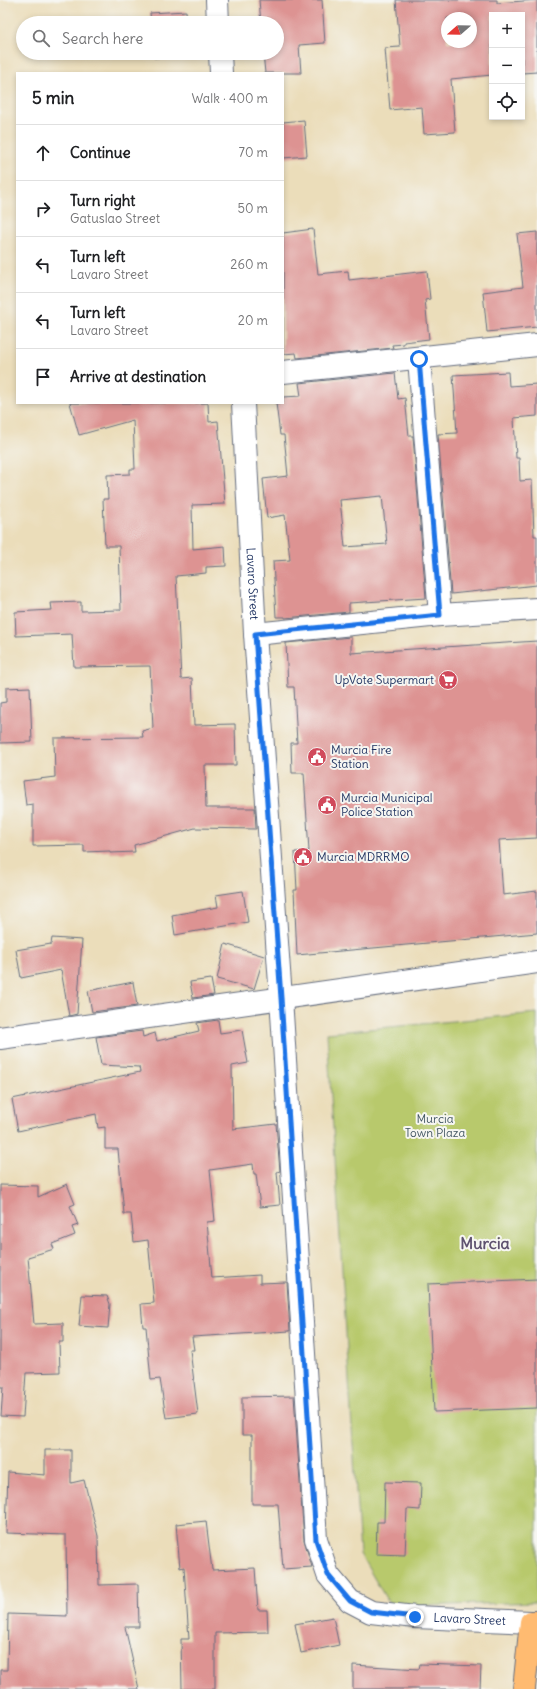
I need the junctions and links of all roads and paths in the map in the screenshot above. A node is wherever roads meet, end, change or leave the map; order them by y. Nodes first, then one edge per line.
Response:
1 (217, 0) edge
2 (218, 16) edge
3 (220, 60) edge
4 (221, 72) edge
5 (537, 345) edge
6 (419, 359) junction
7 (284, 372) edge
8 (243, 404) edge
9 (537, 608) edge
10 (440, 615) junction
11 (255, 634) junction
12 (537, 962) edge
13 (281, 998) junction
14 (0, 1038) edge
15 (534, 1622) edge
16 (524, 1689) edge

1 - 2 street
3 - 4 street
5 - 6 street
6 - 7 street
6 - 10 street
8 - 11 street, Lavaro Street
9 - 10 street
10 - 11 street
11 - 13 street, Lavaro Street
12 - 13 street
13 - 14 street
13 - 15 street, Lavaro Street
15 - 16 highway

